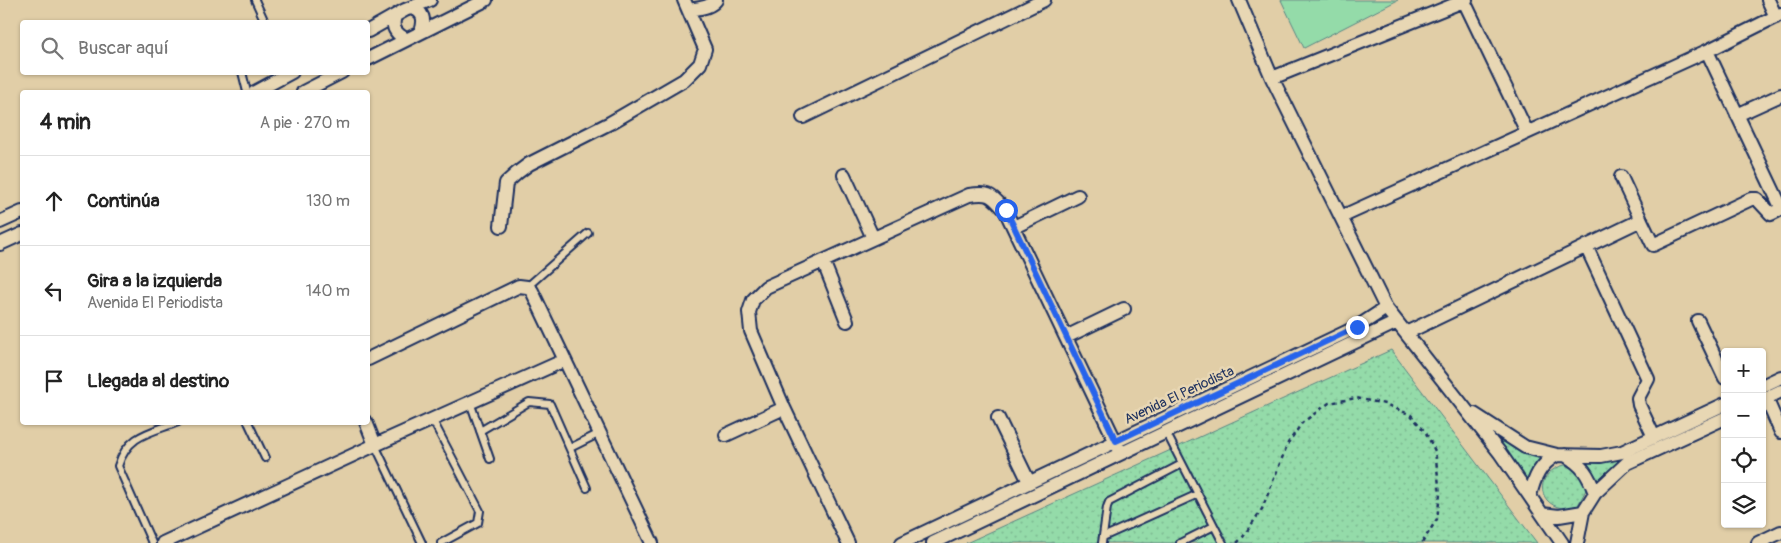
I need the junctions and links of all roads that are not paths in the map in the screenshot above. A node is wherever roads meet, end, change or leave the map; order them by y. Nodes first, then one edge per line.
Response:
1 (255, 0) edge
2 (430, 0) edge
3 (486, 0) edge
4 (716, 0) edge
5 (1044, 0) edge
6 (1239, 0) edge
7 (1465, 0) edge
8 (1768, 0) edge
9 (687, 5) edge
10 (410, 8) junction
11 (395, 16) junction
12 (1778, 16) edge
13 (264, 20) edge
14 (370, 30) edge
15 (421, 32) junction
16 (406, 40) junction
17 (1707, 51) junction
18 (370, 58) edge
19 (243, 75) edge
20 (286, 75) edge
21 (336, 75) edge
22 (1272, 78) junction
23 (246, 90) edge
24 (259, 90) edge
25 (307, 90) edge
26 (1781, 94) edge
27 (1737, 115) junction
28 (803, 117) dead end
29 (1527, 132) junction
30 (844, 175) dead end
31 (1621, 177) dead end
32 (1078, 196) dead end
33 (1781, 208) edge
34 (20, 213) edge
35 (1342, 217) junction
36 (1641, 220) junction
37 (0, 222) edge
38 (501, 226) dead end
39 (1014, 227) junction
40 (588, 233) dead end
41 (20, 235) edge
42 (872, 238) junction
43 (0, 244) edge
44 (1586, 246) junction
45 (823, 261) junction
46 (528, 287) junction
47 (1386, 308) junction
48 (1124, 309) dead end
49 (847, 321) dead end
50 (1698, 321) dead end
51 (1397, 322) junction
52 (1406, 333) junction
53 (1066, 337) junction
54 (370, 358) edge
55 (565, 360) junction
56 (1721, 370) edge
57 (1781, 377) edge
58 (1781, 391) edge
59 (1766, 393) edge
60 (1766, 395) edge
61 (1766, 399) edge
62 (470, 402) junction
63 (1721, 406) edge
64 (1464, 407) junction
65 (784, 408) junction
66 (998, 418) dead end
67 (432, 419) junction
68 (1721, 420) edge
69 (170, 425) edge
70 (249, 425) edge
71 (367, 425) edge
72 (480, 431) junction
73 (1166, 432) junction
74 (1781, 432) edge
75 (600, 433) junction
76 (726, 435) dead end
77 (1654, 437) junction
78 (375, 444) junction
79 (1119, 447) junction
80 (570, 448) junction
81 (1561, 455) junction
82 (265, 458) dead end
83 (490, 459) dead end
84 (1182, 464) junction
85 (1029, 482) junction
86 (588, 488) dead end
87 (1595, 493) junction
88 (1198, 494) junction
89 (1530, 496) junction
90 (1583, 512) junction
91 (1542, 514) junction
92 (1214, 526) junction
93 (1781, 532) edge
94 (1103, 540) edge
95 (152, 543) edge
96 (163, 543) edge
97 (422, 543) edge
98 (441, 543) edge
99 (652, 543) edge
100 (848, 543) edge
101 (902, 543) edge
102 (933, 543) edge
103 (1180, 543) edge
104 (1223, 543) edge
105 (1562, 543) edge
106 (1577, 543) edge
107 (1758, 543) edge

1 - 13 lane
2 - 10 street
3 - 15 street
4 - 9 street
5 - 28 street
6 - 22 street
7 - 22 street
7 - 29 street
8 - 12 street
9 - 38 street
10 - 11 street
10 - 15 street
11 - 14 street
11 - 16 street
12 - 17 street
15 - 16 street
16 - 18 street
17 - 27 street
17 - 29 street
19 - 23 lane
20 - 24 street
21 - 25 street
22 - 35 street
26 - 27 street
27 - 33 street
29 - 35 street
30 - 42 street
31 - 36 street
32 - 39 street
33 - 36 street
34 - 37 street
35 - 47 street
36 - 44 street
39 - 42 street
39 - 53 street
40 - 46 lane
41 - 43 street
42 - 45 street
44 - 52 street
44 - 77 street
45 - 49 street
45 - 65 street
46 - 54 street
46 - 55 street
47 - 51 street
47 - 79 street, Avenida El Periodista
48 - 53 street
50 - 56 street
51 - 52 street
51 - 73 street
52 - 64 street
53 - 79 street
55 - 62 street
55 - 75 street
57 - 59 street
58 - 60 street
61 - 74 street
62 - 67 street
62 - 72 lane
63 - 77 street
64 - 81 street
64 - 89 street
65 - 76 street
65 - 100 street
66 - 85 street
67 - 78 street
67 - 98 lane
68 - 87 street
69 - 95 lane
70 - 82 lane
71 - 78 street
72 - 80 lane
72 - 83 lane
73 - 79 street
73 - 84 lane
75 - 80 lane
75 - 99 street
77 - 81 street
78 - 96 street
78 - 97 lane
79 - 85 street, Avenida El Periodista
79 - 102 street
80 - 86 lane
81 - 87 street
81 - 89 street
84 - 88 lane
84 - 94 lane
85 - 101 street, Avenida El Periodista
87 - 90 street
88 - 92 lane
88 - 94 lane
89 - 91 street
90 - 91 street
90 - 106 street
91 - 105 street
92 - 103 lane
92 - 104 lane
93 - 107 street

